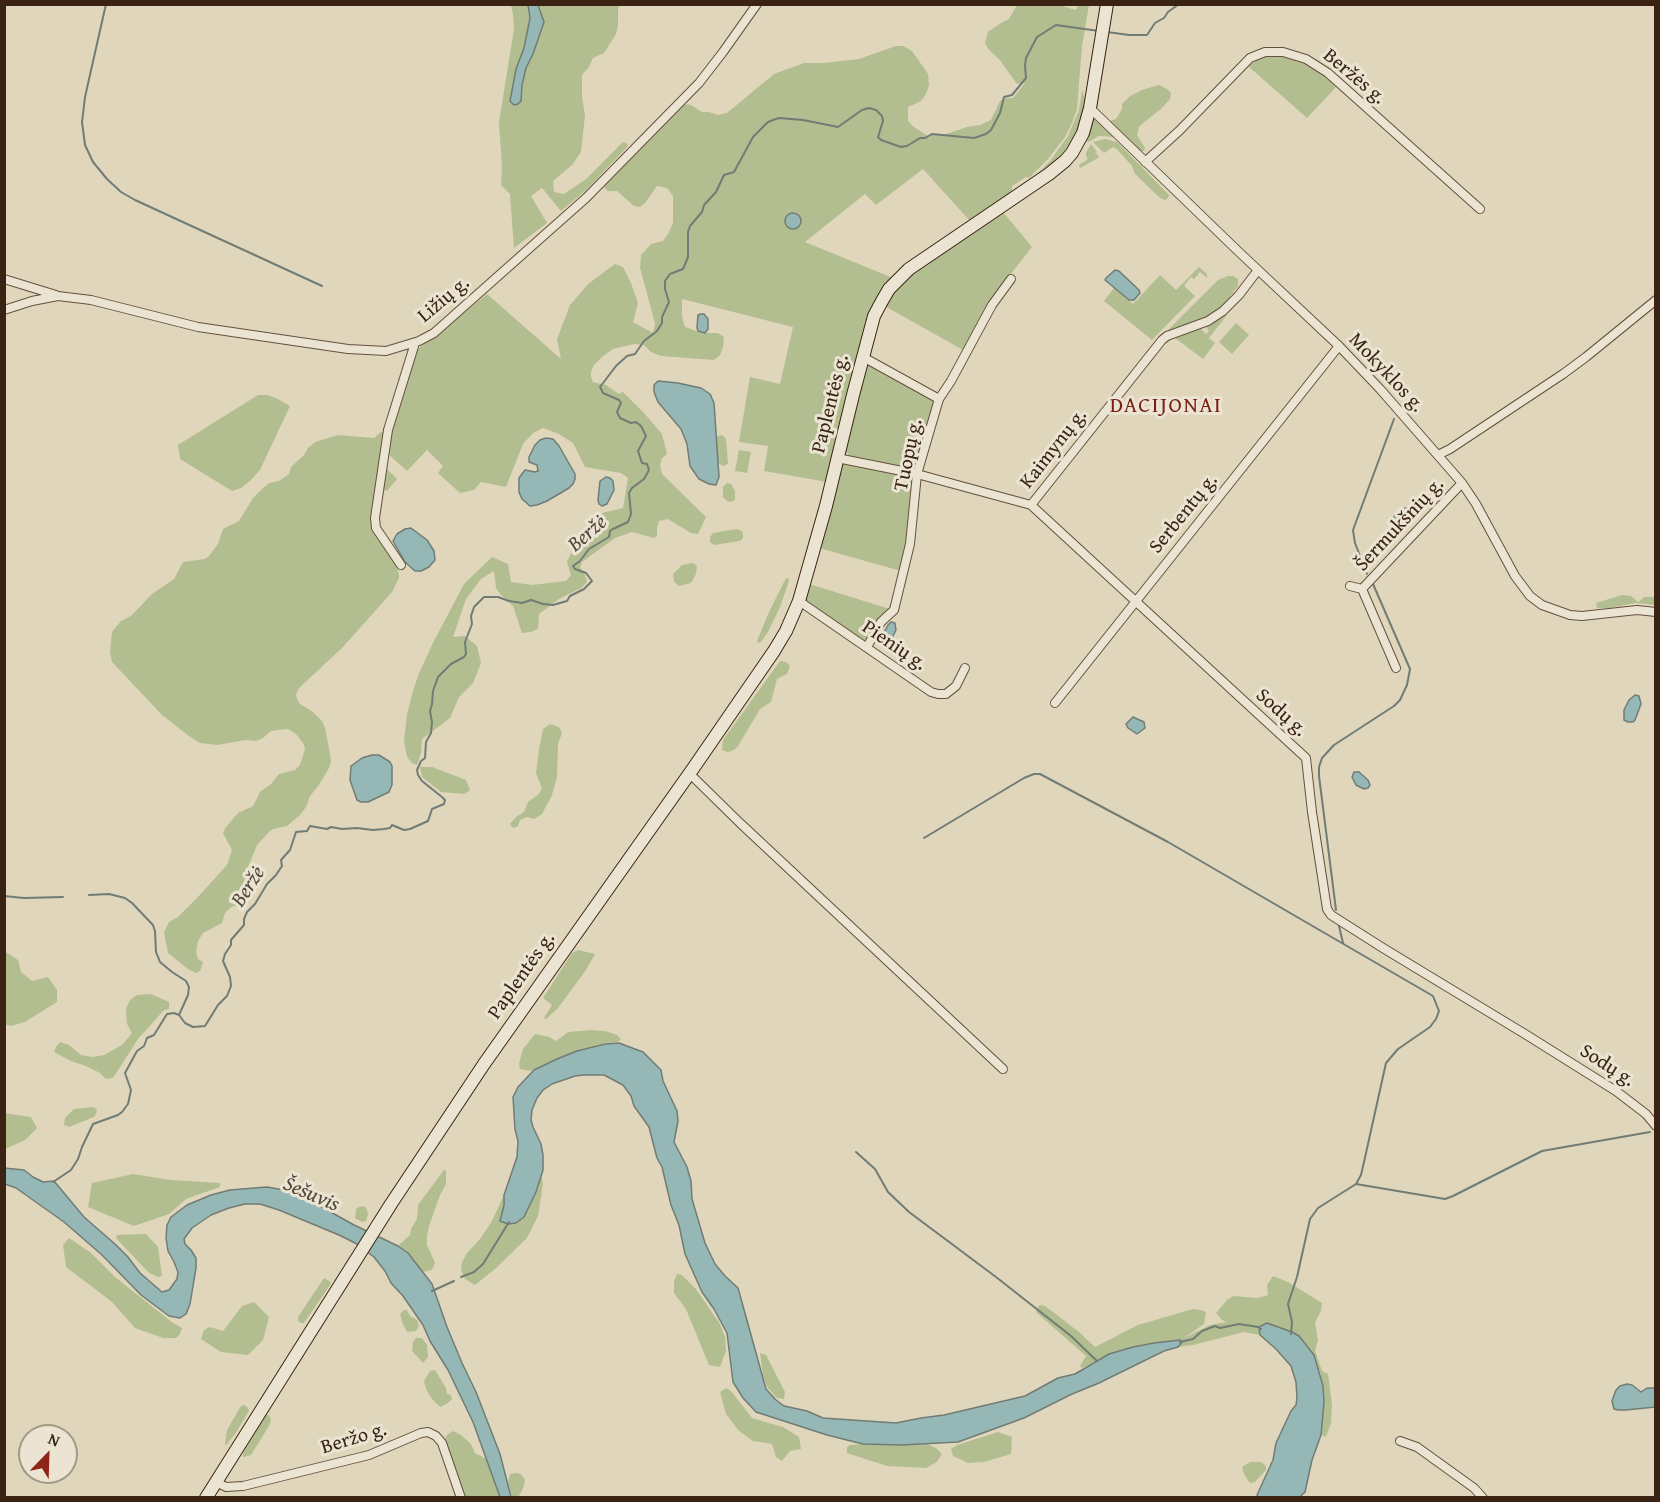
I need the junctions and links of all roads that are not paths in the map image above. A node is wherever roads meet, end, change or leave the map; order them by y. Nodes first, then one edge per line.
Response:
1 (757, 4) edge
2 (1107, 4) edge
3 (1090, 108) junction
4 (1145, 162) junction
5 (1480, 209) dead end
6 (1258, 270) junction
7 (4, 279) edge
8 (1011, 279) dead end
9 (58, 296) junction
10 (1656, 300) edge
11 (4, 310) edge
12 (415, 343) junction
13 (1339, 346) junction
14 (863, 357) junction
15 (939, 399) junction
16 (1438, 455) junction
17 (837, 458) junction
18 (917, 474) junction
19 (1462, 483) junction
20 (1031, 505) junction
21 (400, 566) dead end
22 (1350, 586) dead end
23 (1362, 589) junction
24 (799, 601) junction
25 (1135, 601) junction
26 (1656, 612) edge
27 (867, 647) junction
28 (965, 668) dead end
29 (1396, 668) dead end
30 (1055, 703) dead end
31 (690, 773) junction
32 (1003, 1069) dead end
33 (1656, 1126) edge
34 (1400, 1440) dead end
35 (216, 1482) junction
36 (206, 1497) edge
37 (461, 1497) edge
38 (1482, 1497) edge

1 - 12 street, Ližių g.
2 - 3 main road, Paplentės g.
3 - 4 street, Mokyklos g.
3 - 14 main road, Paplentės g.
4 - 5 street, Beržės g.
4 - 6 street, Mokyklos g.
6 - 13 street, Mokyklos g.
6 - 20 street, Kaimynų g.
7 - 9 street
8 - 15 street, Tuopų g.
9 - 11 street, Ližių g.
9 - 12 street, Ližių g.
10 - 16 street
12 - 21 street
13 - 16 street, Mokyklos g.
13 - 25 street, Serbentų g.
14 - 15 street
14 - 17 main road, Paplentės g.
15 - 18 street, Tuopų g.
16 - 19 street, Mokyklos g.
17 - 18 street, Sodų g.
17 - 24 main road, Paplentės g.
18 - 20 street, Sodų g.
18 - 27 street, Tuopų g.
19 - 23 street, Šermukšnių g.
19 - 26 street, Mokyklos g.
20 - 25 street, Sodų g.
22 - 23 street, Šermukšnių g.
23 - 29 street, Šermukšnių g.
24 - 27 street, Pienių g.
24 - 31 main road, Paplentės g.
25 - 30 street, Serbentų g.
25 - 33 street, Sodų g.
27 - 28 street, Pienių g.
31 - 32 street
31 - 35 main road, Paplentės g.
34 - 38 street
35 - 36 main road, Paplentės g.
35 - 37 street, Beržo g.

